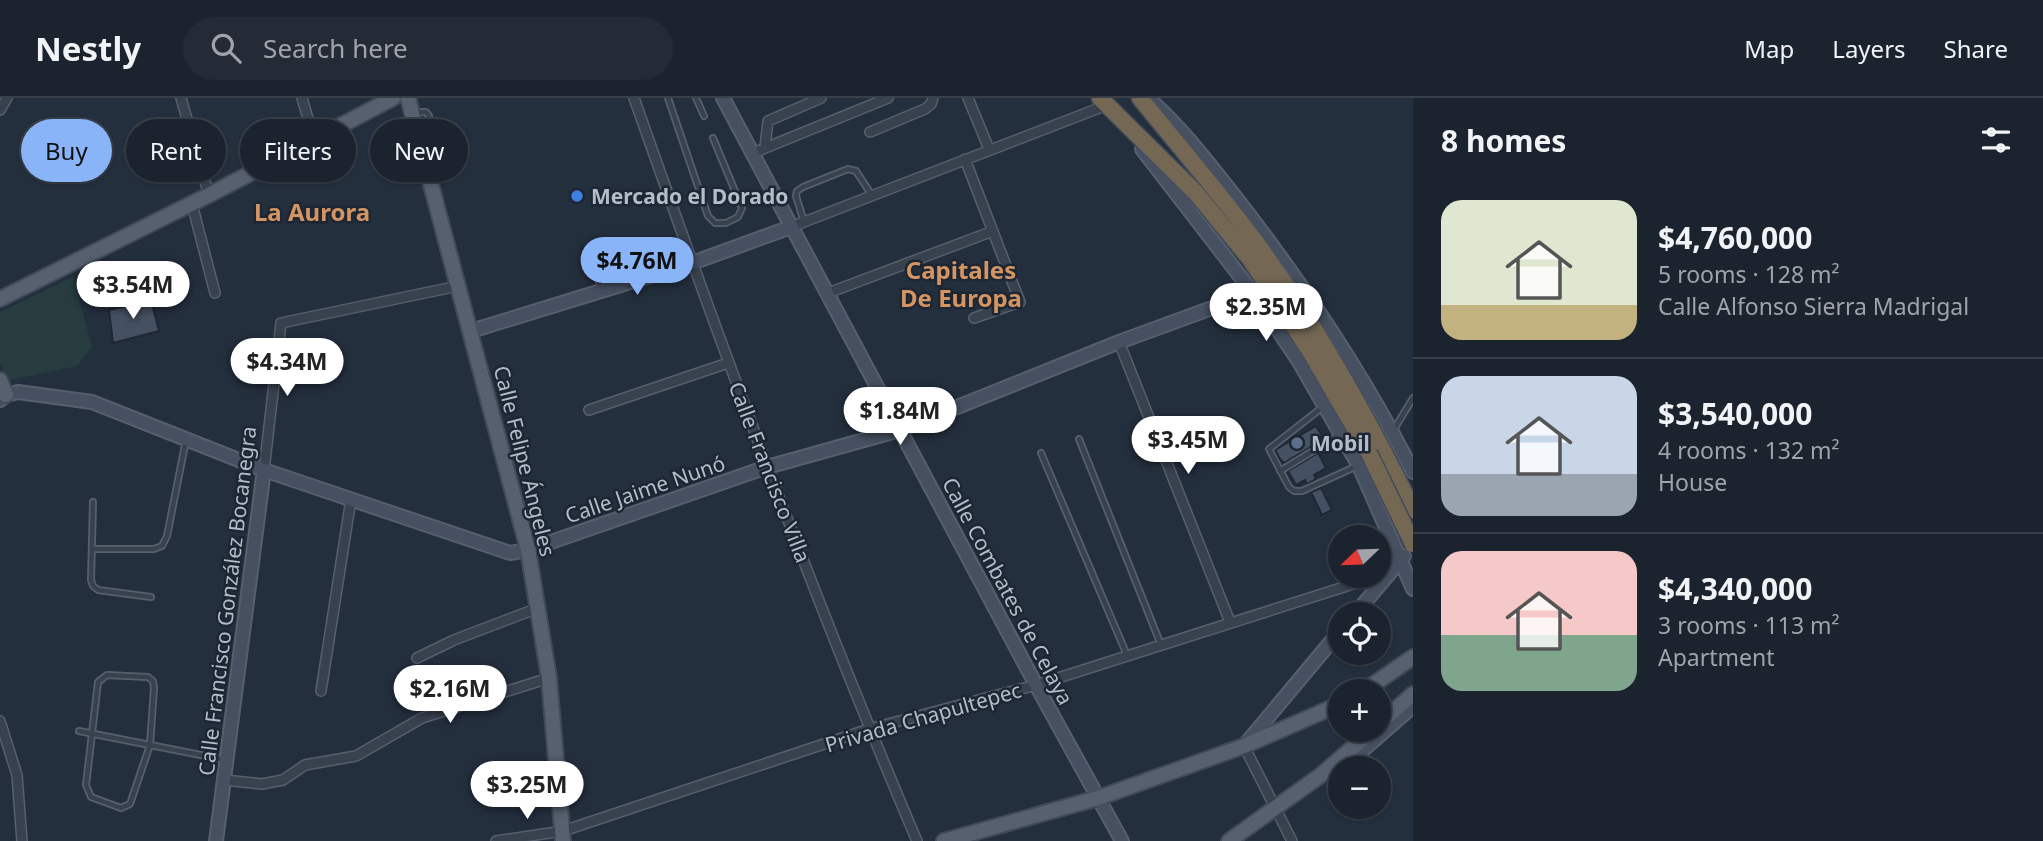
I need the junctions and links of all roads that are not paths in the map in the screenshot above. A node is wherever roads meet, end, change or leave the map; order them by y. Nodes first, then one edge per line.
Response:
1 (7, 98) edge
2 (181, 98) edge
3 (302, 98) edge
4 (393, 98) edge
5 (634, 98) edge
6 (668, 98) edge
7 (697, 98) edge
8 (723, 98) edge
9 (821, 98) edge
10 (888, 98) edge
11 (933, 98) edge
12 (968, 98) edge
13 (1103, 101) edge
14 (1151, 102) edge
15 (410, 105) edge
16 (0, 110) edge
17 (704, 116) dead end
18 (308, 119) edge
19 (353, 119) edge
20 (870, 132) dead end
21 (713, 138) dead end
22 (989, 149) junction
23 (759, 150) junction
24 (965, 159) junction
25 (240, 178) edge
26 (209, 195) junction
27 (872, 195) junction
28 (192, 204) junction
29 (797, 224) junction
30 (993, 231) junction
31 (692, 262) junction
32 (663, 271) junction
33 (458, 286) junction
34 (601, 291) junction
35 (215, 293) dead end
36 (828, 293) junction
37 (1253, 293) junction
38 (0, 299) edge
39 (974, 318) dead end
40 (471, 331) junction
41 (1119, 342) junction
42 (1318, 350) junction
43 (728, 363) junction
44 (0, 380) edge
45 (3, 397) edge
46 (1413, 398) edge
47 (1324, 405) junction
48 (589, 410) dead end
49 (900, 430) junction
50 (1393, 432) junction
51 (1341, 434) junction
52 (186, 439) junction
53 (1079, 439) dead end
54 (1041, 453) dead end
55 (1359, 466) junction
56 (767, 467) junction
57 (264, 470) junction
58 (1280, 471) junction
59 (1413, 472) edge
60 (351, 499) junction
61 (93, 502) dead end
62 (1413, 510) edge
63 (1413, 542) edge
64 (93, 549) junction
65 (528, 550) junction
66 (1401, 561) junction
67 (1391, 571) edge
68 (1340, 588) edge
69 (1377, 588) edge
70 (1413, 589) edge
71 (151, 597) dead end
72 (1365, 602) edge
73 (538, 608) junction
74 (1230, 622) junction
75 (1161, 645) junction
76 (1328, 646) edge
77 (1128, 656) junction
78 (1413, 657) edge
79 (416, 658) dead end
80 (549, 678) junction
81 (1381, 679) edge
82 (1037, 685) junction
83 (321, 691) dead end
84 (1413, 694) edge
85 (1413, 706) edge
86 (1328, 709) edge
87 (1391, 713) edge
88 (0, 721) edge
89 (869, 729) junction
90 (79, 731) dead end
91 (94, 734) junction
92 (1359, 742) edge
93 (150, 745) junction
94 (1244, 747) junction
95 (226, 761) junction
96 (1321, 775) junction
97 (224, 780) junction
98 (1098, 798) junction
99 (1275, 809) junction
100 (563, 836) edge
101 (22, 841) edge
102 (216, 841) edge
103 (496, 841) edge
104 (917, 841) edge
105 (944, 841) edge
106 (1122, 841) edge
107 (1229, 841) edge
108 (1292, 841) edge

1 - 16 street
2 - 26 street
3 - 18 street
4 - 19 main road
5 - 31 street, Calle Francisco Villa
6 - 21 lane
7 - 17 lane
8 - 23 main road, Calle Combates de Celaya
9 - 23 street
10 - 23 street
11 - 20 street
12 - 22 street
13 - 22 street
13 - 37 main road
13 - 42 highway
14 - 42 highway
14 - 50 main road
15 - 33 main road, Calle Felipe Ángeles
22 - 24 street
23 - 29 main road, Calle Combates de Celaya
24 - 27 street
24 - 30 street
25 - 26 main road
26 - 28 main road
27 - 29 street
27 - 29 lane
28 - 35 street
28 - 38 main road
29 - 31 main road
29 - 36 main road, Calle Combates de Celaya
30 - 36 street
30 - 39 street
31 - 32 main road
31 - 43 street, Calle Francisco Villa
32 - 34 main road
32 - 34 lane
33 - 40 main road, Calle Felipe Ángeles
33 - 57 street, Calle Francisco González Bocanegra
34 - 40 main road
36 - 49 main road, Calle Combates de Celaya
37 - 41 main road, Calle Jaime Nunó
37 - 47 main road
40 - 65 main road, Calle Felipe Ángeles
41 - 49 main road, Calle Jaime Nunó
41 - 74 street
42 - 62 highway
42 - 63 highway, bridge
43 - 48 street
43 - 56 street, Calle Francisco Villa
44 - 45 main road
45 - 52 main road, Calle Jaime Nunó
46 - 50 lane
47 - 51 main road
47 - 58 lane
49 - 56 main road, Calle Jaime Nunó
49 - 82 main road, Calle Combates de Celaya
50 - 59 main road
51 - 55 main road
51 - 58 lane
52 - 57 main road, Calle Jaime Nunó
52 - 64 lane
53 - 75 lane
54 - 77 lane
55 - 58 lane
55 - 66 main road
56 - 65 main road, Calle Jaime Nunó
56 - 89 street, Calle Francisco Villa
57 - 60 main road, Calle Jaime Nunó
57 - 95 main road, Calle Francisco González Bocanegra
60 - 65 main road, Calle Jaime Nunó
60 - 83 street
61 - 64 lane
63 - 66 main road
64 - 71 lane
65 - 73 main road, Calle Felipe Ángeles
66 - 67 main road
66 - 70 main road
68 - 74 street, Privada Chapultepec
69 - 72 main road
73 - 79 street
73 - 80 main road, Calle Felipe Ángeles
74 - 75 street, Privada Chapultepec
75 - 77 street, Privada Chapultepec
76 - 94 main road
77 - 82 street, Privada Chapultepec
78 - 81 main road
80 - 97 street
80 - 100 main road, Calle Felipe Ángeles
82 - 89 street, Privada Chapultepec
82 - 98 main road, Calle Combates de Celaya
84 - 87 main road
85 - 96 main road
86 - 94 main road
88 - 101 street
89 - 100 street, Privada Chapultepec
89 - 104 street, Calle Francisco Villa
90 - 91 lane
91 - 93 lane
91 - 93 lane
91 - 93 lane
92 - 96 main road
93 - 95 lane
94 - 98 main road
94 - 99 street
95 - 97 main road, Calle Francisco González Bocanegra
96 - 99 main road
97 - 102 main road, Calle Francisco González Bocanegra
98 - 105 main road
98 - 106 main road, Calle Combates de Celaya
99 - 107 main road
99 - 108 street
100 - 103 street, Privada Chapultepec

